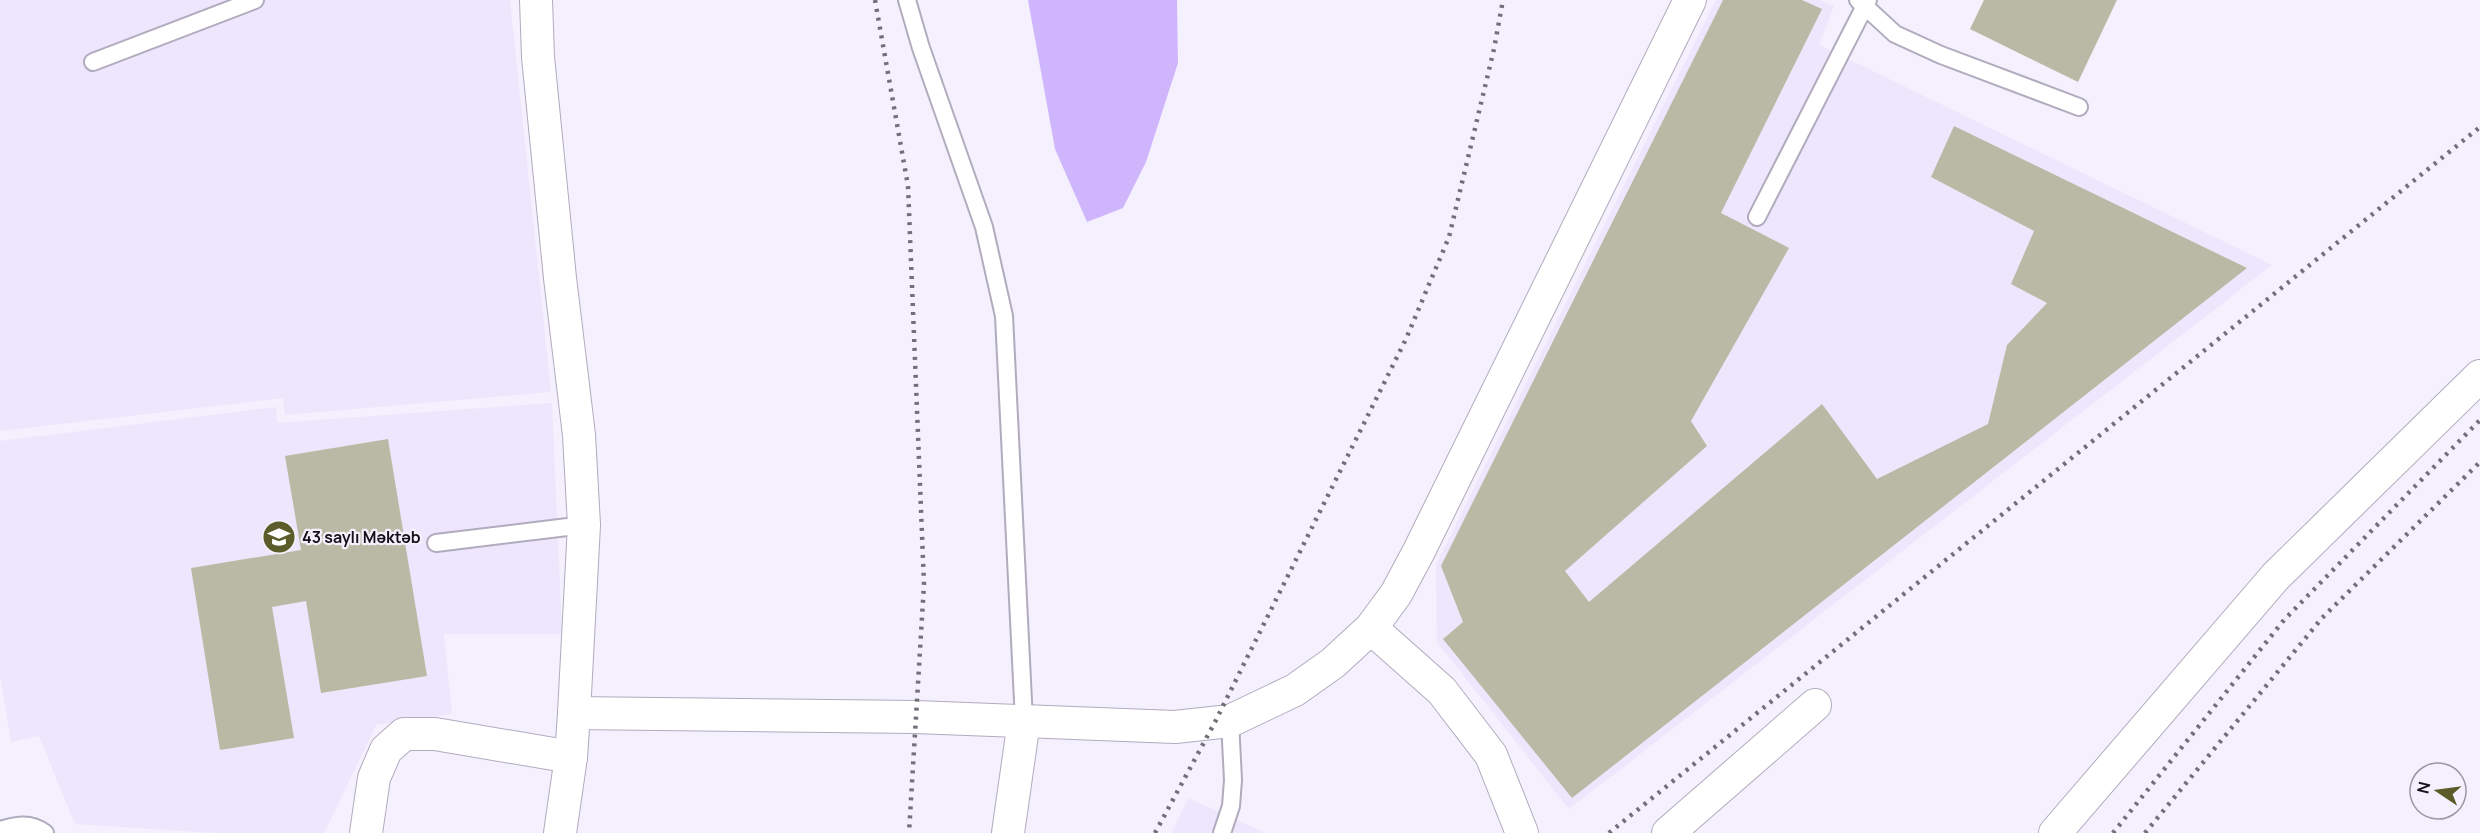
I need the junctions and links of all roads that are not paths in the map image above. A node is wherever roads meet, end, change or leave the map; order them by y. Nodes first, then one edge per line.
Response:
1 (255, 0) edge
2 (536, 0) edge
3 (907, 0) edge
4 (1690, 0) edge
5 (1863, 2) edge
6 (93, 62) dead end
7 (2079, 107) dead end
8 (1757, 218) dead end
9 (2480, 376) edge
10 (584, 525) junction
11 (436, 543) dead end
12 (1371, 628) junction
13 (1815, 705) dead end
14 (574, 713) junction
15 (1024, 721) junction
16 (1230, 721) junction
17 (571, 757) junction
18 (0, 830) edge
19 (45, 833) edge
20 (366, 833) edge
21 (560, 833) edge
22 (1008, 833) edge
23 (1222, 833) edge
24 (1522, 833) edge
25 (1668, 833) edge
26 (2055, 833) edge

1 - 6 lane
2 - 10 street
3 - 15 lane
4 - 12 street
5 - 7 lane
5 - 8 lane
9 - 26 street
10 - 11 lane
10 - 14 street
12 - 16 street
12 - 24 street
13 - 25 street
14 - 15 street
14 - 17 street
15 - 16 street
15 - 22 street
16 - 23 lane
17 - 20 street
17 - 21 street
18 - 19 lane

